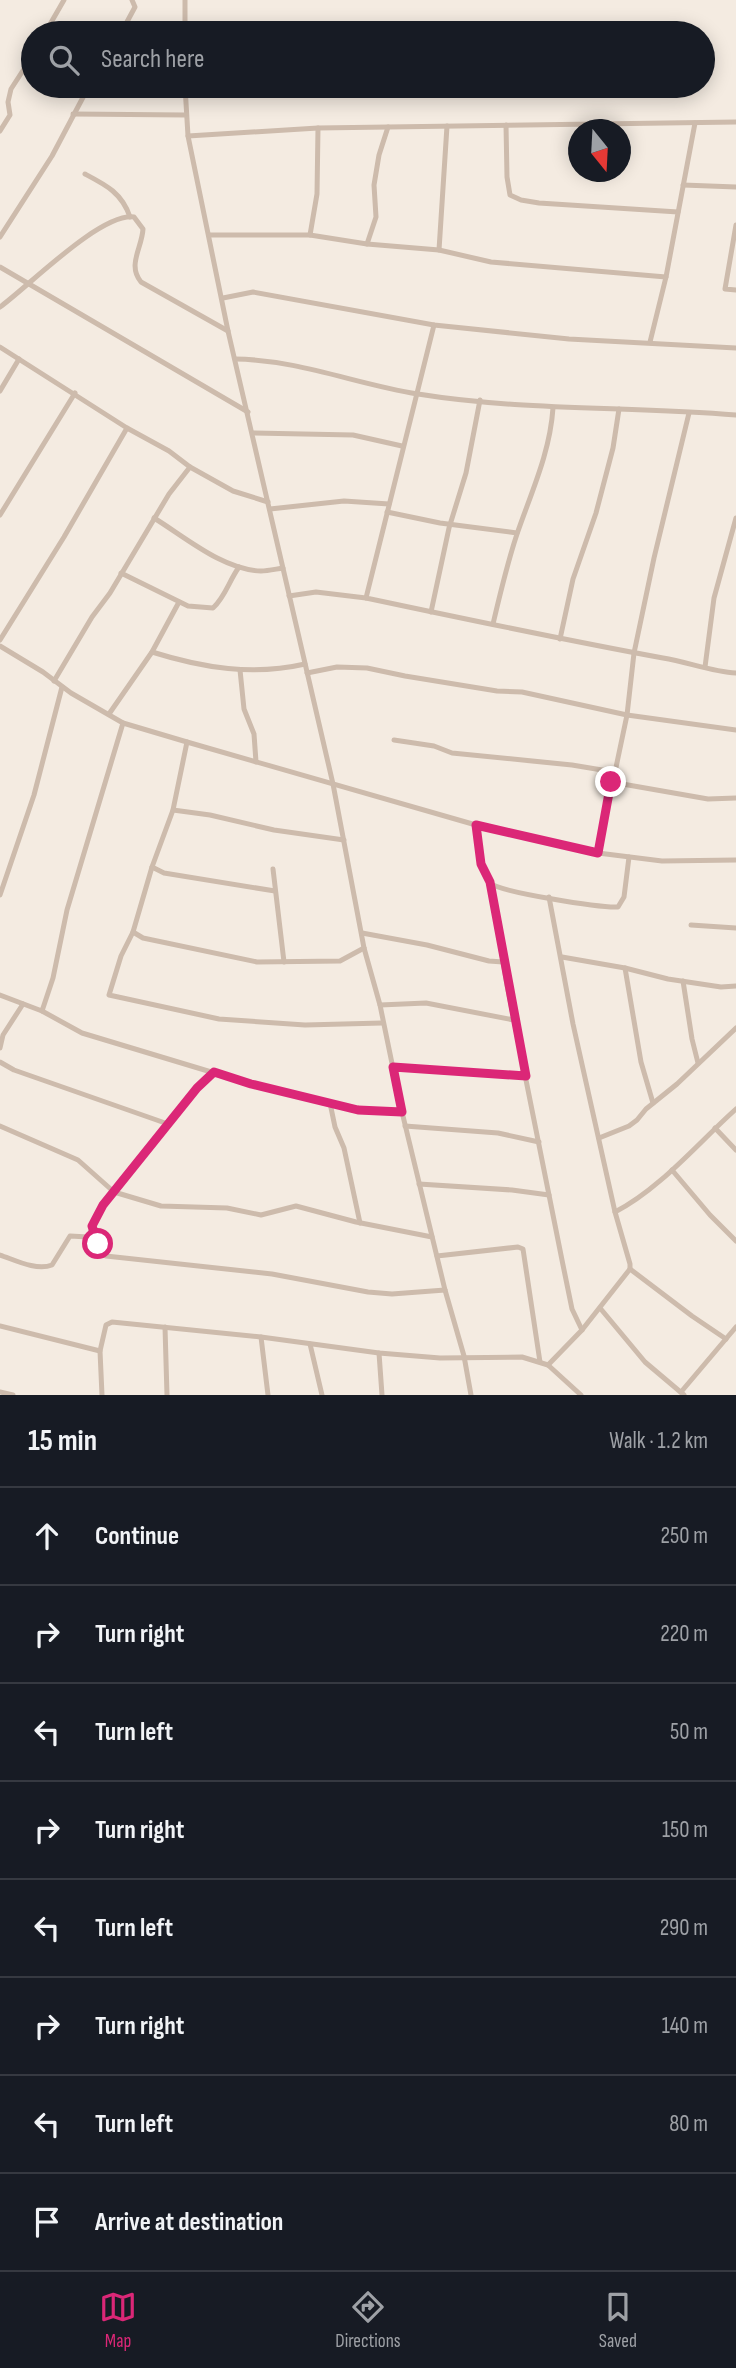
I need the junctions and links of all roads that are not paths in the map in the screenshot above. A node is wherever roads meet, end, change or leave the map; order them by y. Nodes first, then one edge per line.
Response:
1 (64, 0) edge
2 (132, 0) edge
3 (185, 0) edge
4 (53, 21) edge
5 (127, 21) edge
6 (185, 21) edge
7 (21, 74) edge
8 (82, 98) edge
9 (185, 98) edge
10 (73, 114) junction
11 (185, 115) junction
12 (736, 122) edge
13 (695, 123) junction
14 (447, 125) junction
15 (506, 125) junction
16 (388, 127) junction
17 (318, 128) junction
18 (0, 131) edge
19 (188, 136) junction
20 (85, 174) dead end
21 (683, 185) junction
22 (736, 187) edge
23 (678, 212) junction
24 (130, 217) junction
25 (736, 225) edge
26 (209, 234) junction
27 (310, 235) junction
28 (0, 237) edge
29 (367, 244) junction
30 (735, 245) edge
31 (439, 250) junction
32 (0, 267) edge
33 (666, 277) junction
34 (29, 285) junction
35 (736, 290) edge
36 (223, 298) junction
37 (0, 307) edge
38 (434, 325) junction
39 (229, 331) junction
40 (650, 342) junction
41 (0, 347) edge
42 (736, 348) edge
43 (19, 359) junction
44 (235, 359) junction
45 (0, 391) edge
46 (75, 393) junction
47 (417, 394) junction
48 (480, 400) junction
49 (552, 408) junction
50 (619, 409) junction
51 (248, 412) junction
52 (689, 412) junction
53 (736, 415) edge
54 (127, 428) junction
55 (253, 433) junction
56 (402, 446) junction
57 (190, 467) junction
58 (389, 504) junction
59 (269, 506) junction
60 (387, 512) junction
61 (0, 515) edge
62 (154, 518) junction
63 (736, 518) edge
64 (451, 523) junction
65 (517, 533) junction
66 (239, 567) junction
67 (283, 568) junction
68 (121, 573) junction
69 (289, 596) junction
70 (366, 598) junction
71 (179, 602) junction
72 (431, 612) junction
73 (493, 624) junction
74 (560, 639) junction
75 (0, 640) edge
76 (0, 646) edge
77 (152, 652) junction
78 (634, 653) junction
79 (305, 664) junction
80 (705, 667) junction
81 (240, 670) junction
82 (307, 673) junction
83 (736, 673) edge
84 (54, 681) junction
85 (62, 687) junction
86 (109, 714) junction
87 (626, 715) junction
88 (123, 723) junction
89 (736, 730) edge
90 (394, 740) dead end
91 (187, 742) junction
92 (256, 762) junction
93 (614, 772) junction
94 (611, 782) junction
95 (333, 784) junction
96 (736, 797) edge
97 (173, 810) junction
98 (476, 825) junction
99 (344, 840) junction
100 (598, 853) junction
101 (629, 857) junction
102 (736, 860) edge
103 (152, 867) junction
104 (273, 869) dead end
105 (490, 882) junction
106 (275, 891) junction
107 (0, 895) edge
108 (549, 897) junction
109 (691, 925) dead end
110 (736, 928) edge
111 (133, 932) junction
112 (362, 933) junction
113 (365, 947) junction
114 (562, 957) junction
115 (284, 962) junction
116 (503, 962) junction
117 (625, 968) junction
118 (683, 981) junction
119 (736, 986) edge
120 (0, 995) edge
121 (23, 1003) junction
122 (380, 1004) junction
123 (42, 1011) junction
124 (514, 1020) junction
125 (382, 1023) junction
126 (736, 1028) edge
127 (0, 1048) edge
128 (0, 1062) edge
129 (698, 1063) junction
130 (393, 1067) junction
131 (214, 1072) junction
132 (526, 1076) junction
133 (330, 1103) junction
134 (653, 1103) junction
135 (736, 1109) edge
136 (402, 1112) junction
137 (168, 1124) junction
138 (0, 1126) edge
139 (405, 1126) junction
140 (715, 1128) junction
141 (599, 1138) junction
142 (539, 1142) junction
143 (736, 1150) edge
144 (672, 1170) junction
145 (419, 1184) junction
146 (114, 1192) junction
147 (549, 1195) junction
148 (615, 1212) junction
149 (360, 1223) junction
150 (92, 1226) junction
151 (432, 1237) junction
152 (736, 1241) edge
153 (0, 1255) edge
154 (437, 1256) junction
155 (630, 1269) junction
156 (445, 1290) junction
157 (600, 1308) junction
158 (0, 1326) edge
159 (165, 1327) junction
160 (735, 1329) edge
161 (582, 1330) junction
162 (261, 1337) junction
163 (726, 1339) junction
164 (310, 1344) junction
165 (100, 1351) junction
166 (379, 1353) junction
167 (464, 1356) junction
168 (540, 1362) junction
169 (548, 1365) junction
170 (0, 1392) edge
171 (683, 1393) edge
172 (13, 1395) edge
173 (102, 1395) edge
174 (167, 1395) edge
175 (268, 1395) edge
176 (322, 1395) edge
177 (382, 1395) edge
178 (471, 1395) edge
179 (581, 1395) edge

1 - 4 street
2 - 5 street
3 - 6 street
7 - 18 street
8 - 10 street
9 - 11 street
10 - 11 street
10 - 28 street
11 - 19 street
12 - 13 street
13 - 15 street
13 - 21 street
14 - 15 street
14 - 16 street
14 - 31 street
15 - 23 street
16 - 17 street
16 - 29 street
17 - 19 street
17 - 27 street
19 - 26 street
20 - 24 street
21 - 22 street
21 - 23 street
23 - 33 street
24 - 34 street
24 - 39 street
25 - 30 street
26 - 27 street
26 - 36 street
27 - 29 street
29 - 31 street
30 - 35 street
31 - 33 street
32 - 34 street
33 - 40 street
34 - 37 street
34 - 51 street
36 - 38 street
36 - 39 street
38 - 40 street
38 - 47 street
39 - 44 street
40 - 42 street
41 - 43 street
43 - 45 street
43 - 46 street
44 - 47 street
44 - 51 street
46 - 54 street
46 - 61 street
47 - 48 street
47 - 56 street
48 - 49 street
48 - 64 street
49 - 50 street
49 - 65 street
50 - 52 street
50 - 74 street
51 - 55 street
52 - 53 street
52 - 78 street
54 - 57 street
54 - 75 street
55 - 56 street
55 - 59 street
56 - 58 street
57 - 59 street
57 - 62 street
58 - 59 street
58 - 60 street
59 - 67 street
60 - 64 street
60 - 70 street
62 - 66 street
62 - 68 street
63 - 80 street
64 - 65 street
64 - 72 street
65 - 73 street
66 - 67 street
66 - 71 street
67 - 69 street
68 - 71 street
68 - 84 street
69 - 70 street
69 - 79 street
70 - 72 street
71 - 77 street
72 - 73 street
73 - 74 street
74 - 78 street
76 - 84 street
77 - 81 street
77 - 86 street
78 - 80 street
78 - 87 street
79 - 81 street
79 - 82 street
80 - 83 street
81 - 92 street
82 - 87 street
82 - 95 street
84 - 85 street
85 - 86 street
85 - 107 street
86 - 88 street
87 - 89 street
87 - 93 street
88 - 91 street
88 - 123 street
90 - 93 street
91 - 92 street
91 - 97 street
92 - 95 street
93 - 94 street
94 - 96 street
94 - 100 street
95 - 98 street
95 - 99 street
97 - 99 street
97 - 103 street
98 - 100 street
98 - 105 street
99 - 112 street
100 - 101 street
101 - 102 street
101 - 108 street
103 - 106 street
103 - 111 street
104 - 106 street
105 - 108 street
105 - 116 street
106 - 115 street
108 - 114 street
109 - 110 street
111 - 115 street
111 - 125 street
112 - 113 street
112 - 116 street
113 - 115 street
113 - 122 street
114 - 117 street
114 - 141 street
116 - 124 street
117 - 118 street
117 - 134 street
118 - 119 street
118 - 129 street
120 - 121 street
121 - 123 street
121 - 127 street
122 - 124 street
122 - 125 street
123 - 131 street
124 - 132 street
125 - 130 street
126 - 129 street
128 - 137 street
129 - 134 street
130 - 132 street
130 - 136 street
131 - 133 street
131 - 137 street
132 - 142 street
133 - 136 street
133 - 149 street
134 - 141 street
135 - 140 street
136 - 139 street
137 - 146 street
138 - 146 street
139 - 142 street
139 - 145 street
140 - 143 street
140 - 144 street
141 - 148 street
142 - 147 street
144 - 148 street
144 - 152 street
145 - 147 street
145 - 151 street
146 - 149 street
146 - 150 street
147 - 161 street
148 - 155 street
149 - 151 street
150 - 153 street
150 - 156 street
151 - 154 street
154 - 156 street
154 - 168 street
155 - 157 street
155 - 163 street
156 - 167 street
157 - 161 street
157 - 171 street
158 - 165 street
159 - 162 street
159 - 165 street
159 - 174 street
160 - 163 street
161 - 169 street
162 - 164 street
162 - 175 street
163 - 171 street
164 - 166 street
164 - 176 street
165 - 173 street
166 - 167 street
166 - 177 street
167 - 168 street
167 - 178 street
168 - 169 street
169 - 179 street
170 - 172 street

